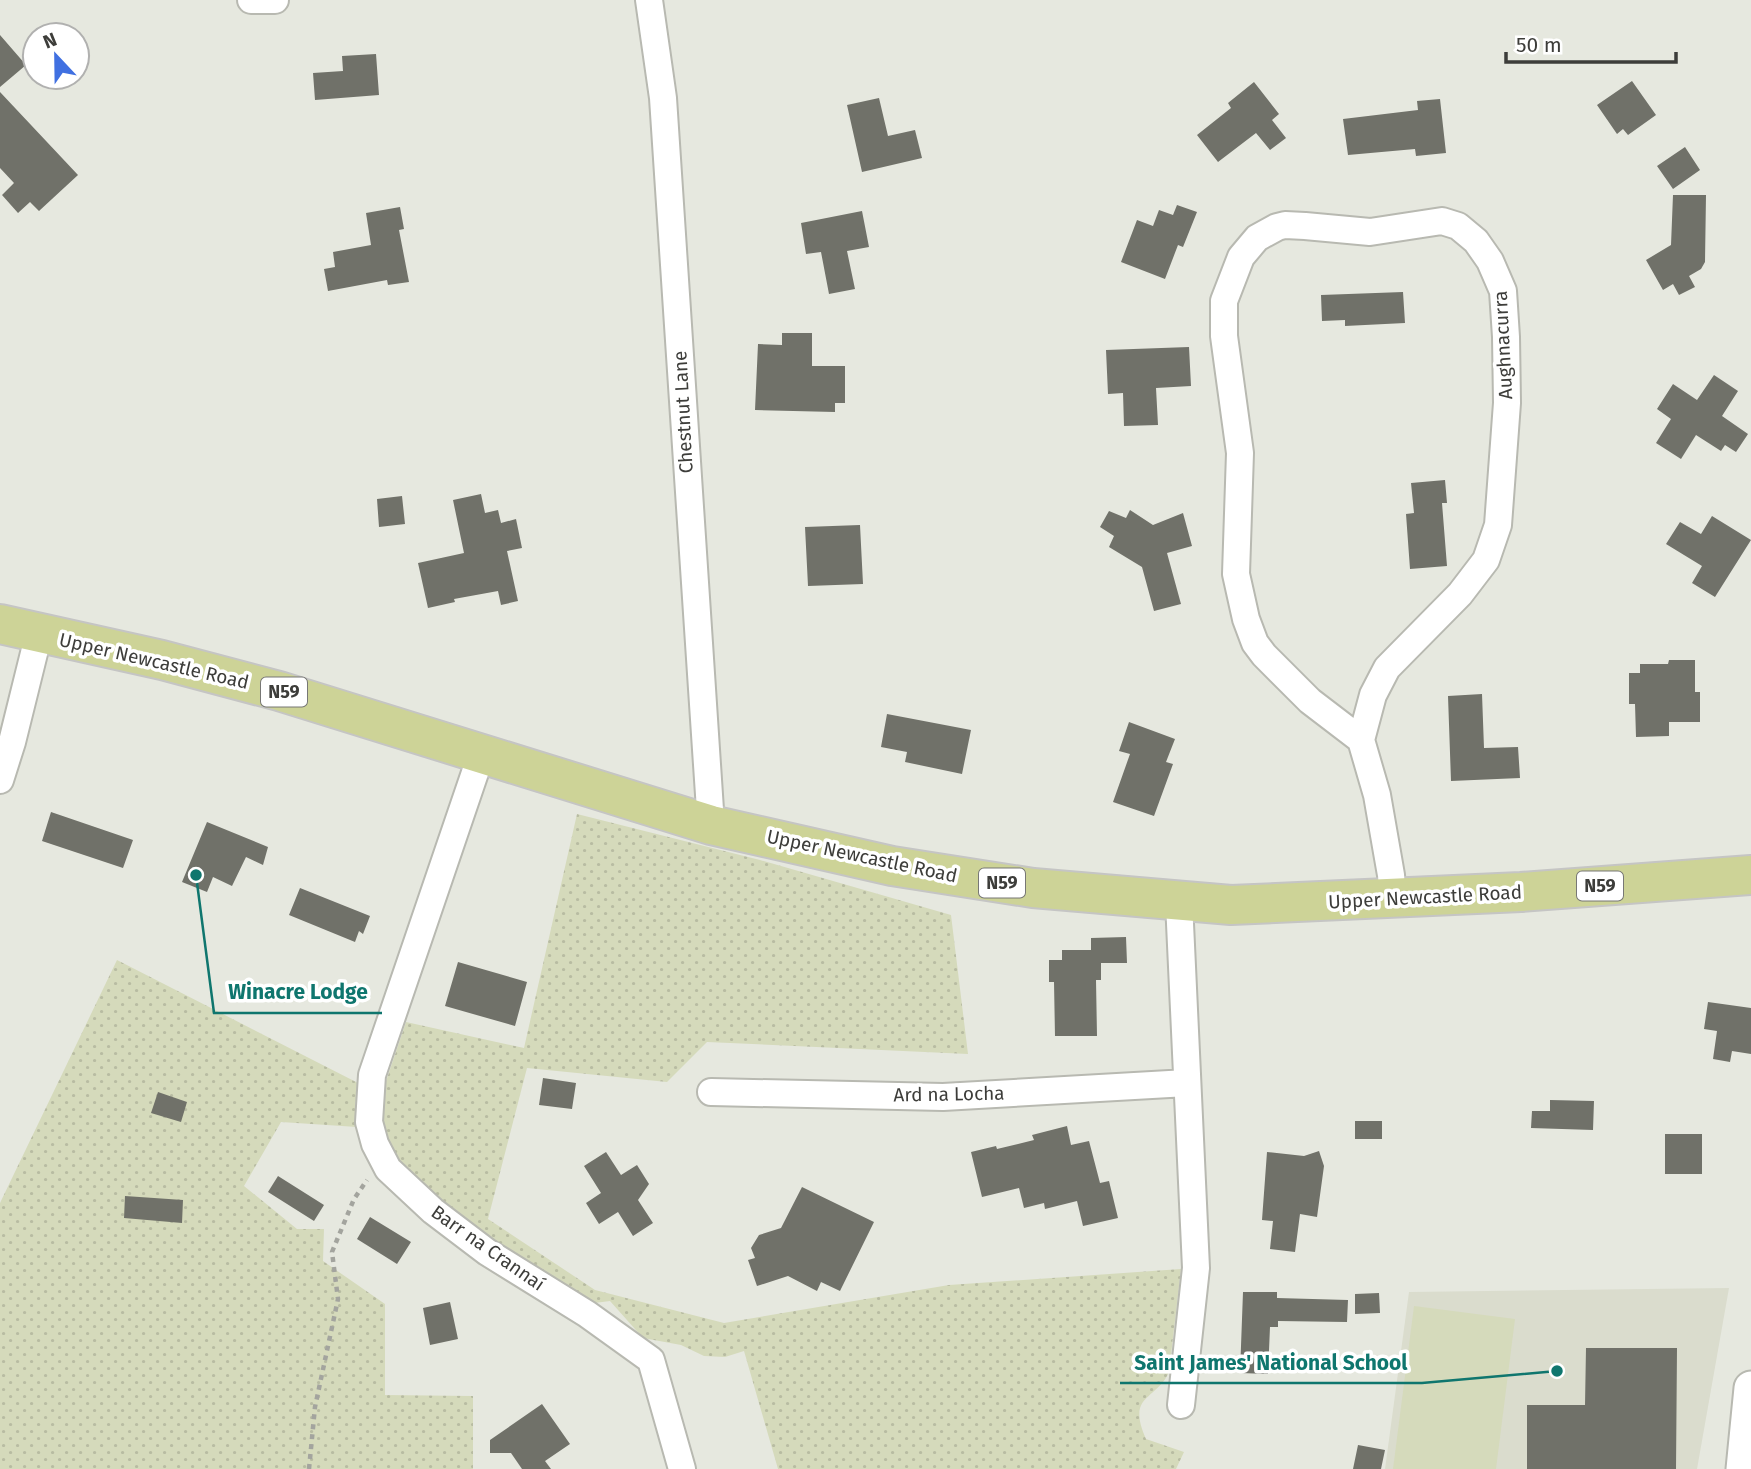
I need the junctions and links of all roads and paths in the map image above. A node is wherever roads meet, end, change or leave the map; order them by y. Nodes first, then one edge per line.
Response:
1 (251, 0) edge
2 (275, 0) edge
3 (649, 0) edge
4 (0, 624) edge
5 (39, 634) junction
6 (1361, 740) junction
7 (481, 755) junction
8 (0, 780) edge
9 (711, 825) junction
10 (1751, 876) edge
11 (1393, 899) junction
12 (1179, 902) junction
13 (1187, 1083) junction
14 (711, 1092) dead end
15 (388, 1169) junction
16 (1751, 1395) edge
17 (1181, 1405) dead end
18 (309, 1469) edge
19 (682, 1469) edge
20 (1743, 1469) edge

1 - 2 street
3 - 9 street, Chestnut Lane
4 - 5 main road, Upper Newcastle Road / N59
5 - 7 main road, Upper Newcastle Road / N59
5 - 8 street
6 - 6 street, Aughnacurra
6 - 11 street
7 - 9 main road, Upper Newcastle Road / N59
7 - 15 street, Barr na Crannaí
9 - 12 main road, Upper Newcastle Road / N59
10 - 11 main road, Upper Newcastle Road / N59
11 - 12 main road, Upper Newcastle Road / N59
12 - 13 street
13 - 14 street, Ard na Locha
13 - 17 street
15 - 18 path
15 - 19 street, Barr na Crannaí
16 - 20 street

